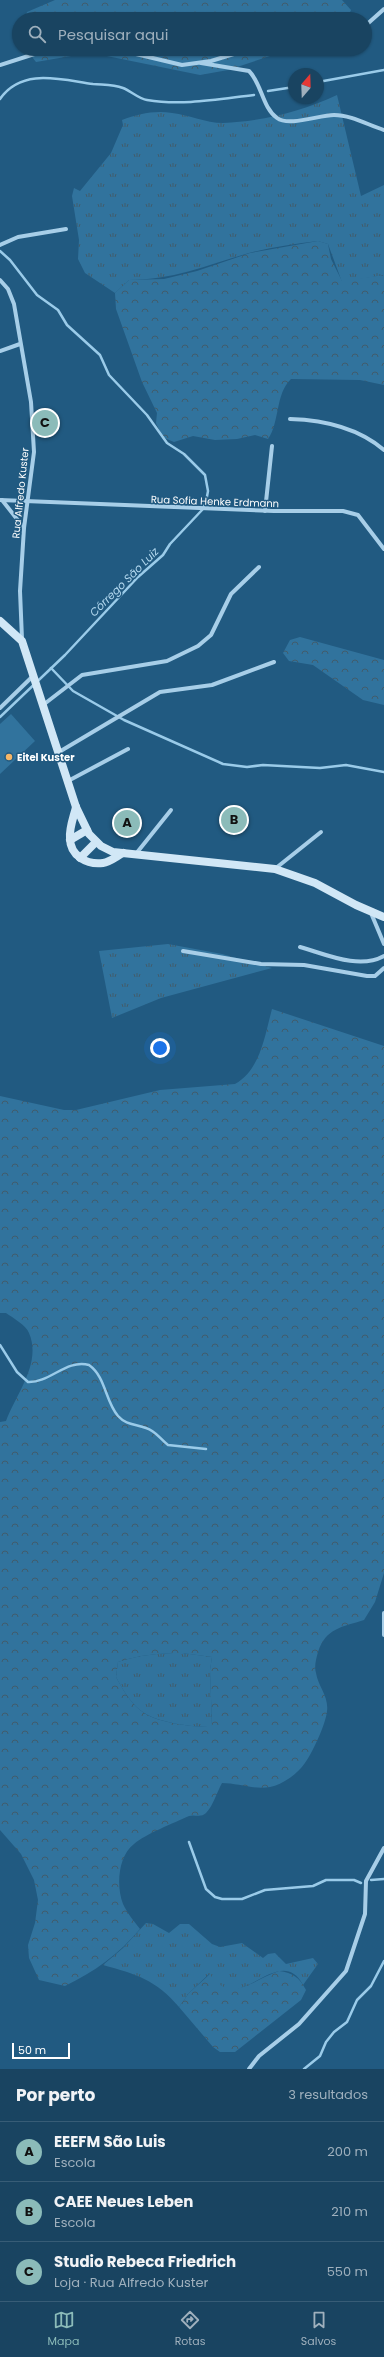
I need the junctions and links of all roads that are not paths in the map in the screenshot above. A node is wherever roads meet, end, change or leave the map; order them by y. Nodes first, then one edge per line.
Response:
1 (384, 10) edge
2 (372, 20) edge
3 (28, 56) edge
4 (142, 56) edge
5 (226, 56) edge
6 (201, 63) junction
7 (0, 65) edge
8 (384, 130) edge
9 (66, 229) dead end
10 (2, 243) edge
11 (0, 280) edge
12 (20, 344) junction
13 (0, 351) edge
14 (290, 419) dead end
15 (272, 446) dead end
16 (384, 450) edge
17 (1, 500) edge
18 (27, 501) junction
19 (265, 511) junction
20 (24, 528) junction
21 (384, 549) edge
22 (259, 567) dead end
23 (0, 621) edge
24 (22, 641) junction
25 (274, 662) dead end
26 (33, 678) junction
27 (42, 706) junction
28 (0, 708) edge
29 (128, 749) dead end
30 (59, 752) junction
31 (68, 781) junction
32 (76, 807) junction
33 (171, 810) dead end
34 (87, 830) junction
35 (321, 832) dead end
36 (70, 840) junction
37 (96, 842) junction
38 (124, 852) junction
39 (135, 855) junction
40 (80, 858) junction
41 (275, 869) junction
42 (371, 913) junction
43 (384, 917) edge
44 (384, 944) edge
45 (300, 946) dead end
46 (183, 951) dead end
47 (384, 956) edge
48 (384, 968) edge
49 (384, 1612) edge
50 (384, 1636) edge
51 (384, 1849) edge
52 (249, 2069) edge

1 - 2 street
3 - 7 street
4 - 6 street
5 - 6 street
6 - 8 street
9 - 10 street
11 - 12 street, Rua Alfredo Kuster
12 - 13 street
12 - 18 street, Rua Alfredo Kuster
14 - 16 street
15 - 19 street
17 - 18 street, Rua Sofia Henke Erdmann
17 - 20 street
18 - 19 street, Rua Sofia Henke Erdmann
18 - 20 street, Rua Alfredo Kuster
19 - 21 street, Rua Sofia Henke Erdmann
20 - 24 street, Rua Alfredo Kuster
22 - 27 street
23 - 24 street
24 - 26 street
25 - 30 street
26 - 27 street
26 - 28 street
27 - 30 street
29 - 31 street
30 - 31 street
31 - 32 street
32 - 34 street
32 - 36 street
33 - 39 street
34 - 36 street
34 - 37 street
35 - 41 street
36 - 40 street
37 - 38 street
37 - 40 street
38 - 39 street
38 - 40 street
39 - 41 street
41 - 42 street
42 - 43 street
42 - 44 street
45 - 47 street
46 - 48 street
49 - 50 street
51 - 52 street

